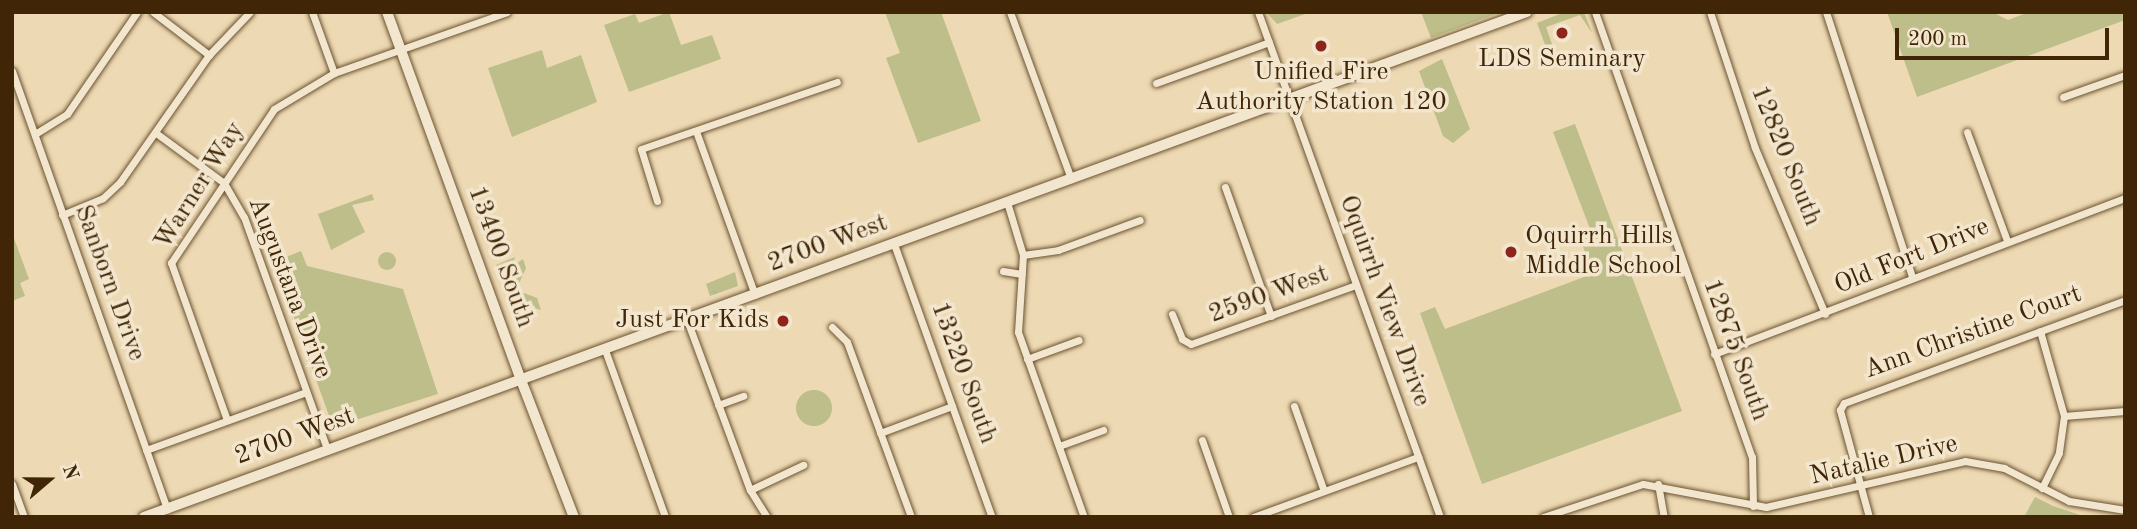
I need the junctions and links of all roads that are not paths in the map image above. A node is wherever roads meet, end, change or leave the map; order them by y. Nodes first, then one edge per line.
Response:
1 (137, 12) edge
2 (153, 12) edge
3 (250, 12) edge
4 (313, 12) edge
5 (387, 12) edge
6 (508, 12) edge
7 (1010, 12) edge
8 (1258, 12) edge
9 (1527, 12) edge
10 (1595, 12) edge
11 (1710, 12) edge
12 (1826, 12) edge
13 (1269, 43) junction
14 (401, 51) junction
15 (208, 55) junction
16 (12, 71) edge
17 (334, 74) junction
18 (2125, 75) edge
19 (837, 82) dead end
20 (1156, 83) dead end
21 (2063, 97) dead end
22 (1288, 99) junction
23 (1967, 132) dead end
24 (156, 133) junction
25 (35, 134) junction
26 (697, 134) junction
27 (1071, 179) junction
28 (224, 183) junction
29 (1225, 187) dead end
30 (2125, 198) edge
31 (657, 201) dead end
32 (1007, 202) junction
33 (62, 215) junction
34 (1140, 220) dead end
35 (2007, 242) junction
36 (894, 244) junction
37 (1023, 256) junction
38 (1003, 271) dead end
39 (1021, 274) junction
40 (1912, 276) junction
41 (1356, 285) junction
42 (755, 295) junction
43 (2125, 300) edge
44 (1172, 314) dead end
45 (1825, 314) junction
46 (1271, 316) junction
47 (687, 320) junction
48 (832, 327) dead end
49 (2040, 331) junction
50 (1079, 340) dead end
51 (605, 349) junction
52 (1714, 354) junction
53 (1027, 359) junction
54 (521, 380) junction
55 (306, 392) junction
56 (743, 396) dead end
57 (718, 405) junction
58 (952, 406) junction
59 (1294, 406) dead end
60 (2125, 411) edge
61 (2064, 416) junction
62 (227, 420) junction
63 (1102, 430) dead end
64 (880, 433) junction
65 (1202, 440) dead end
66 (1059, 446) junction
67 (327, 449) junction
68 (146, 450) junction
69 (1418, 457) junction
70 (803, 465) dead end
71 (12, 484) edge
72 (1658, 484) junction
73 (1860, 485) junction
74 (2042, 488) junction
75 (750, 490) junction
76 (1324, 491) junction
77 (1753, 506) junction
78 (167, 509) junction
79 (2125, 510) edge
80 (1549, 516) edge
81 (24, 517) edge
82 (144, 517) edge
83 (574, 517) edge
84 (665, 517) edge
85 (767, 517) edge
86 (911, 517) edge
87 (992, 517) edge
88 (1084, 517) edge
89 (1230, 517) edge
90 (1253, 517) edge
91 (1440, 517) edge
92 (1664, 517) edge
93 (1869, 517) edge

1 - 25 street
2 - 15 street
3 - 15 street
4 - 17 street
5 - 14 main road, 13400 South
6 - 14 street, Warner Way
7 - 27 street
8 - 13 street, Oquirrh View Drive
9 - 22 main road, 2700 West
10 - 52 street, 12875 South
11 - 45 street, 12820 South
12 - 40 street
13 - 20 street
13 - 22 street, Oquirrh View Drive
14 - 17 street, Warner Way
14 - 54 main road, 13400 South
15 - 24 street
16 - 25 street, Sanborn Drive
17 - 28 street, Warner Way
18 - 21 street
19 - 26 street
22 - 27 main road, 2700 West
22 - 41 street, Oquirrh View Drive
23 - 35 street
24 - 28 street
24 - 33 street
25 - 33 street, Sanborn Drive
26 - 31 street
26 - 42 street
27 - 32 main road, 2700 West
28 - 55 street, Augustana Drive
28 - 62 street, Warner Way
29 - 46 street
30 - 35 street, Old Fort Drive
32 - 36 main road, 2700 West
32 - 37 street
33 - 68 street, Sanborn Drive
34 - 37 street
35 - 40 street, Old Fort Drive
36 - 42 main road, 2700 West
36 - 58 street, 13220 South
37 - 39 street
38 - 39 street
39 - 53 street
40 - 45 street, Old Fort Drive
41 - 46 street, 2590 West
41 - 69 street, Oquirrh View Drive
42 - 47 main road, 2700 West
43 - 49 street, Ann Christine Court
44 - 46 street, 2590 West
45 - 52 street, Old Fort Drive
47 - 51 main road, 2700 West
47 - 57 street
48 - 64 street
49 - 61 street
49 - 73 street, Ann Christine Court
50 - 53 street
51 - 54 main road, 2700 West
51 - 84 street
52 - 77 street, 12875 South
53 - 66 street
54 - 67 main road, 2700 West
54 - 83 street, 13400 South
55 - 62 street
55 - 67 street, Augustana Drive
56 - 57 street
57 - 75 street
58 - 64 street
58 - 87 street, 13220 South
59 - 76 street
60 - 61 street
61 - 74 street
62 - 68 street
63 - 66 street
64 - 86 street
65 - 89 street
66 - 88 street
67 - 78 main road, 2700 West
68 - 78 street, Sanborn Drive
69 - 76 street
69 - 91 street, Oquirrh View Drive
70 - 75 street
71 - 81 street
72 - 77 street, Natalie Drive
72 - 80 street, Natalie Drive
72 - 92 street
73 - 74 street, Natalie Drive
73 - 77 street, Natalie Drive
73 - 93 street
74 - 79 street, Natalie Drive
75 - 85 street
76 - 90 street
78 - 82 main road, 2700 West

